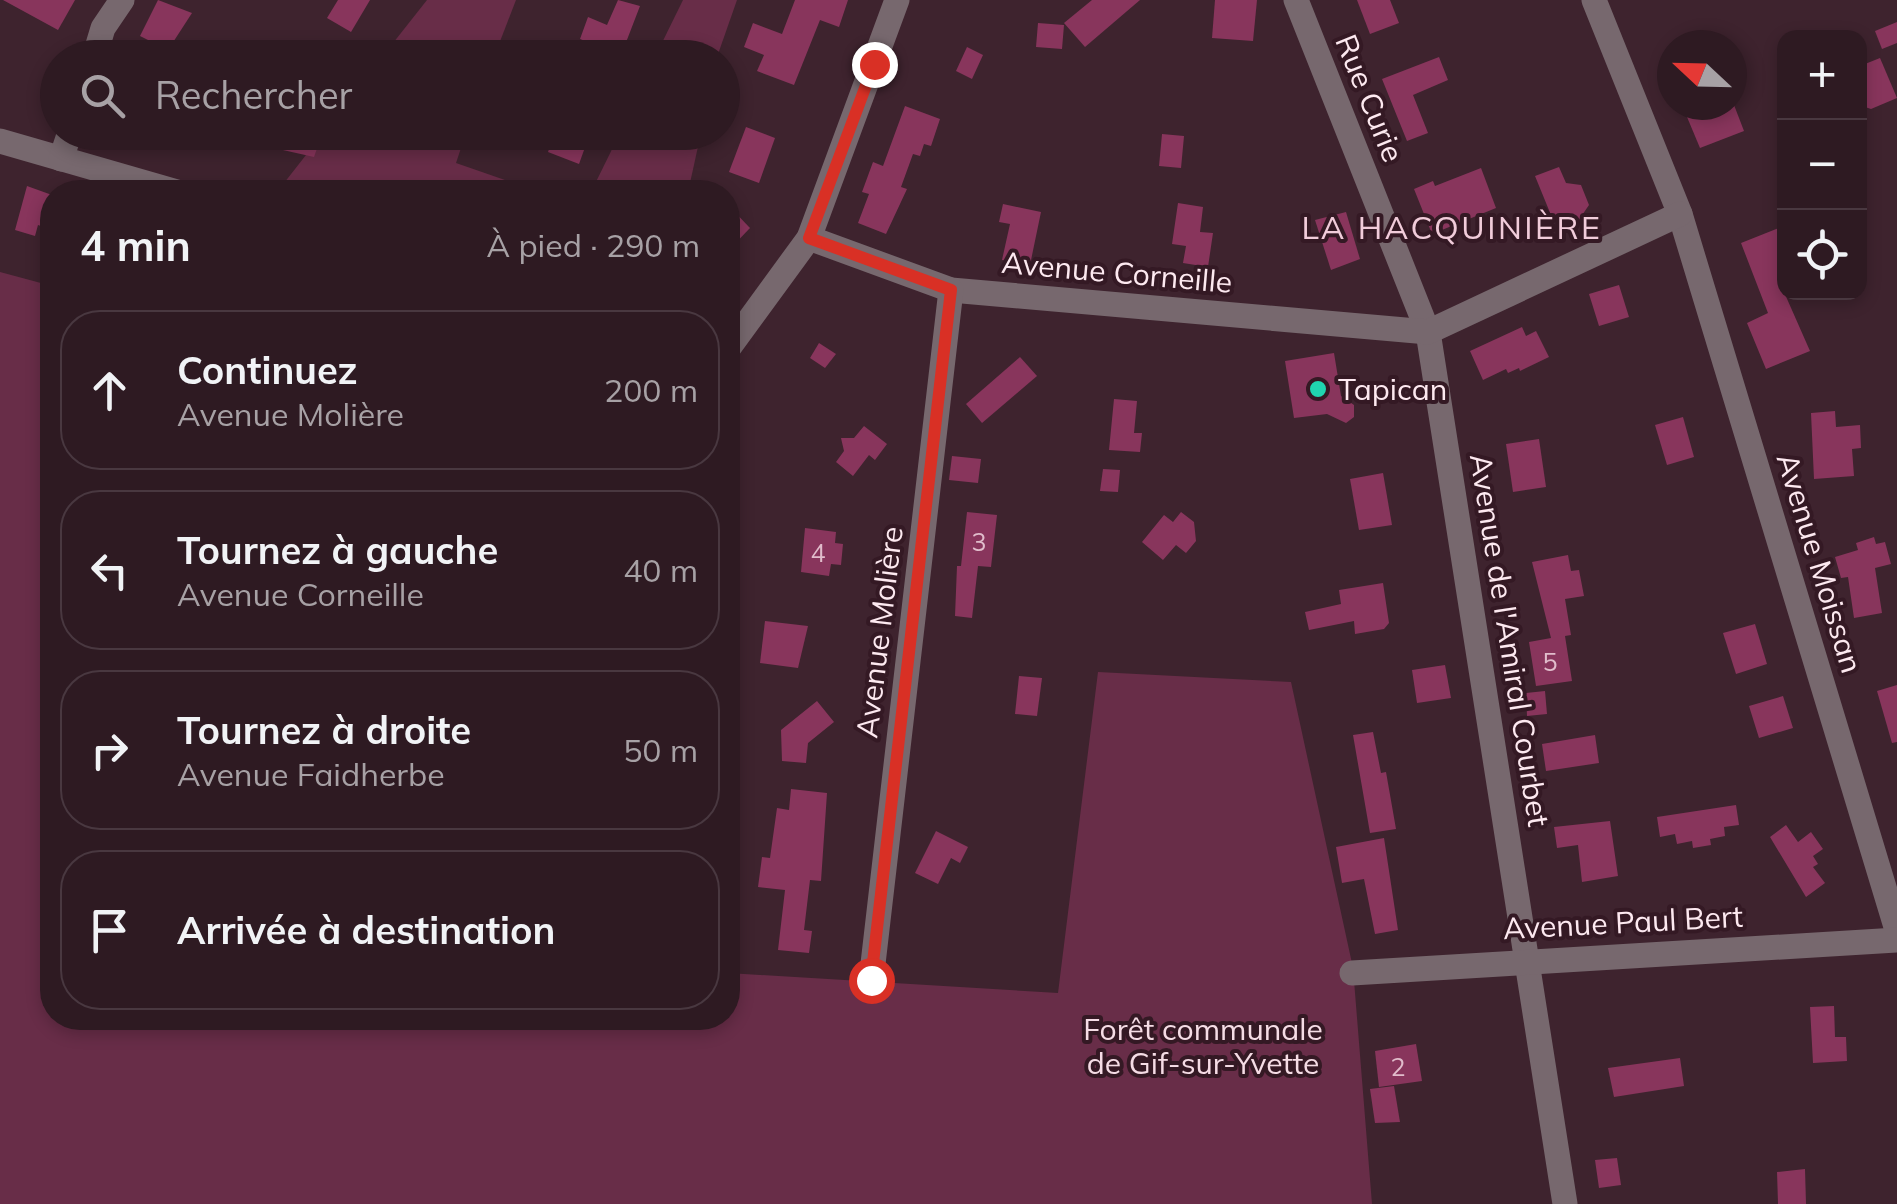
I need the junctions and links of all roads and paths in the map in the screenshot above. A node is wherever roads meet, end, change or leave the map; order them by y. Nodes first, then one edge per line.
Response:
1 (122, 0) edge
2 (897, 0) edge
3 (1296, 0) edge
4 (1594, 0) edge
5 (99, 40) edge
6 (0, 141) edge
7 (64, 150) edge
8 (61, 158) junction
9 (136, 180) edge
10 (1680, 214) junction
11 (809, 238) junction
12 (951, 290) junction
13 (1428, 332) junction
14 (740, 333) edge
15 (1897, 930) edge
16 (1897, 940) edge
17 (1528, 959) junction
18 (1352, 973) dead end
19 (871, 980) dead end
20 (1565, 1204) edge

1 - 5 street
2 - 11 street
3 - 13 street, Rue Curie
4 - 10 street, Avenue Moissan
6 - 8 street
7 - 8 street
8 - 9 street
10 - 13 street
10 - 15 street, Avenue Moissan
11 - 12 street, Avenue Corneille
11 - 14 street
12 - 13 street, Avenue Corneille
12 - 19 street, Avenue Molière
13 - 17 street, Avenue de l'Amiral Courbet
16 - 17 street, Avenue Paul Bert
17 - 18 street, Avenue Paul Bert
17 - 20 street, Avenue de l'Amiral Courbet

